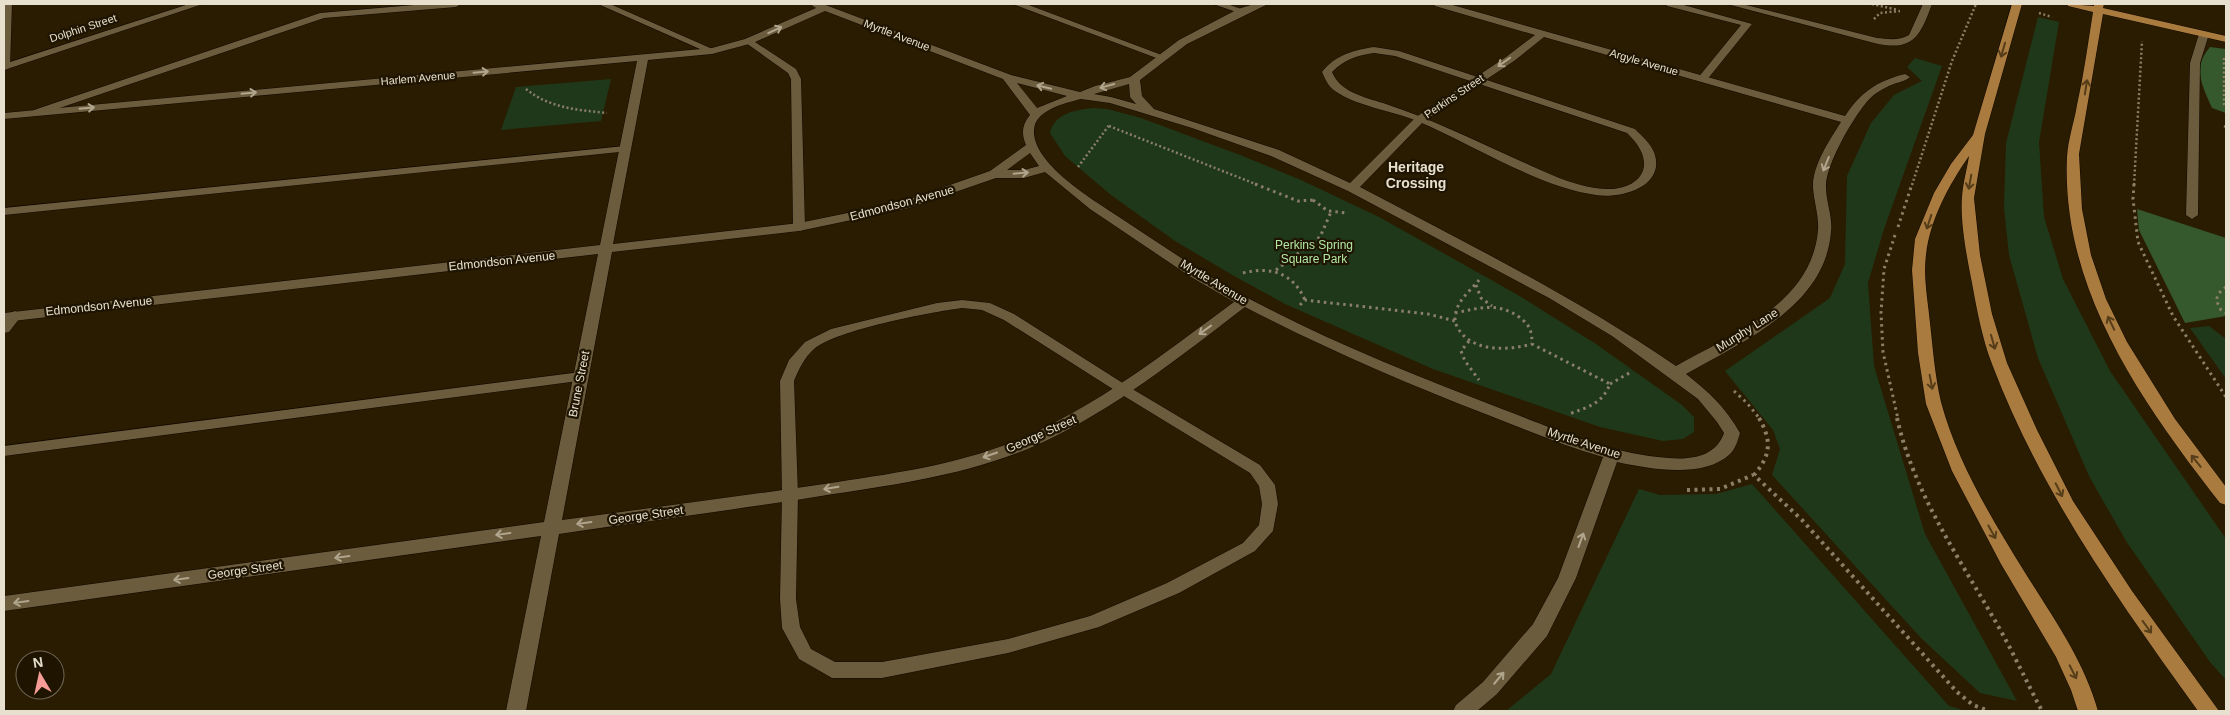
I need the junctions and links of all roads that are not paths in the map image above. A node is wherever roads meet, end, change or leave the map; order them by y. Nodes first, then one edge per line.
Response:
1 (7, 4) edge
2 (198, 4) edge
3 (396, 4) edge
4 (456, 4) edge
5 (603, 4) edge
6 (1018, 4) edge
7 (1218, 4) edge
8 (1263, 4) edge
9 (1670, 4) edge
10 (1732, 4) edge
11 (1928, 4) edge
12 (2017, 4) edge
13 (2072, 4) edge
14 (1448, 5) edge
15 (819, 6) edge
16 (2099, 7) edge
17 (378, 10) junction
18 (1242, 11) junction
19 (1543, 33) junction
20 (2204, 34) junction
21 (2226, 39) edge
22 (749, 42) junction
23 (712, 51) junction
24 (643, 57) junction
25 (1162, 57) junction
26 (4, 67) edge
27 (1007, 77) junction
28 (1905, 77) dead end
29 (1134, 79) junction
30 (1702, 79) junction
31 (1479, 80) junction
32 (1081, 96) junction
33 (1149, 111) junction
34 (38, 112) junction
35 (1035, 114) junction
36 (4, 116) edge
37 (1420, 119) junction
38 (1849, 121) junction
39 (1979, 134) junction
40 (1032, 146) junction
41 (625, 149) junction
42 (1048, 168) junction
43 (994, 174) junction
44 (1352, 188) junction
45 (4, 212) edge
46 (2192, 216) dead end
47 (799, 227) junction
48 (606, 249) junction
49 (1244, 301) junction
50 (9, 316) edge
51 (4, 329) edge
52 (1675, 373) junction
53 (581, 377) junction
54 (1124, 390) junction
55 (4, 451) edge
56 (1612, 454) junction
57 (790, 495) junction
58 (2226, 499) edge
59 (552, 528) junction
60 (4, 604) edge
61 (516, 711) edge
62 (1464, 711) edge
63 (2088, 711) edge
64 (2209, 711) edge

1 - 26 lane
2 - 26 street, Dolphin Street
3 - 17 lane
4 - 17 lane
5 - 23 lane
6 - 25 lane
7 - 18 lane
8 - 18 street
9 - 30 lane
10 - 11 lane
12 -> 39 main road
13 - 16 main road
14 - 19 street, Argyle Avenue
22 -> 15 street, Harlem Avenue
15 - 27 street, Myrtle Avenue
16 - 20 main road
58 -> 16 main road
17 - 34 lane
18 - 25 street
19 - 30 street, Argyle Avenue
19 -> 31 street, Perkins Street
20 - 21 main road
20 - 46 lane
22 - 23 street, Harlem Avenue
22 - 47 lane
23 - 24 street, Harlem Avenue
34 -> 24 street, Harlem Avenue
24 - 41 street, Brune Street
25 - 29 street
32 -> 27 street, Myrtle Avenue
27 - 35 street
28 - 38 street, Murphy Lane
29 -> 32 street
29 - 33 street
30 - 38 street, Argyle Avenue
31 - 37 street, Perkins Street
31 - 37 lane
31 - 37 lane
32 - 33 street, Myrtle Avenue
32 - 35 street, Myrtle Avenue
33 - 44 street, Myrtle Avenue
34 - 36 street, Harlem Avenue
35 - 40 street
37 - 44 street, Perkins Street
38 -> 52 street, Murphy Lane
39 -> 63 main road
39 -> 64 main road
40 - 42 street, Myrtle Avenue
40 - 43 street
41 - 45 lane
41 - 48 street, Brune Street
43 -> 42 street
42 - 49 street, Myrtle Avenue
43 - 47 street, Edmondson Avenue
44 - 52 street, Myrtle Avenue
47 - 48 street, Edmondson Avenue
48 - 50 street, Edmondson Avenue
48 - 53 street, Brune Street
49 -> 54 street, George Street
49 - 56 street, Myrtle Avenue
50 - 51 lane
52 - 56 street, Myrtle Avenue
53 - 55 lane
53 - 59 street, Brune Street
54 -> 57 street, George Street
54 - 57 lane
54 - 57 lane
62 -> 56 street
57 -> 59 street, George Street
59 -> 60 street, George Street
59 - 61 street, Brune Street

